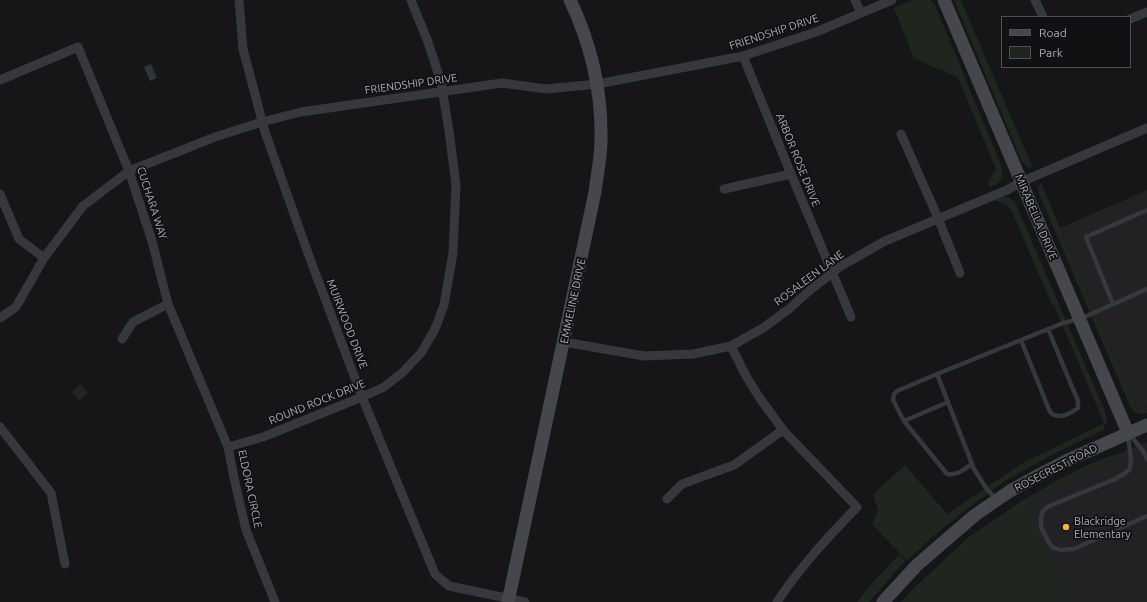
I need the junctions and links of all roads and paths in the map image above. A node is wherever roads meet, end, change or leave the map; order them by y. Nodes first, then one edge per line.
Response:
1 (240, 0) edge
2 (412, 0) edge
3 (570, 0) edge
4 (855, 0) edge
5 (892, 0) edge
6 (944, 0) edge
7 (1035, 0) edge
8 (1147, 12) edge
9 (861, 13) junction
10 (1043, 16) edge
11 (1131, 19) edge
12 (743, 56) junction
13 (0, 80) edge
14 (598, 84) junction
15 (442, 91) junction
16 (262, 122) junction
17 (1147, 128) edge
18 (901, 134) dead end
19 (129, 171) junction
20 (790, 174) junction
21 (1021, 182) junction
22 (724, 190) dead end
23 (0, 194) edge
24 (1147, 210) edge
25 (938, 218) junction
26 (44, 258) junction
27 (832, 273) junction
28 (960, 273) dead end
29 (1147, 289) edge
30 (168, 304) junction
31 (1113, 304) junction
32 (851, 317) dead end
33 (0, 318) edge
34 (1080, 319) junction
35 (1048, 329) junction
36 (122, 339) dead end
37 (1021, 340) junction
38 (564, 342) junction
39 (732, 346) junction
40 (937, 374) junction
41 (362, 397) junction
42 (948, 402) junction
43 (904, 421) junction
44 (1147, 425) edge
45 (0, 427) edge
46 (783, 430) junction
47 (1128, 433) junction
48 (228, 447) junction
49 (1147, 460) edge
50 (972, 464) junction
51 (667, 499) dead end
52 (997, 500) junction
53 (1147, 516) edge
54 (65, 564) dead end
55 (508, 600) edge
56 (275, 602) edge
57 (525, 602) edge
58 (777, 602) edge
59 (883, 602) edge

1 - 16 street, MUIRWOOD DRIVE
2 - 15 street, ROUND ROCK DRIVE
3 - 14 street, EMMELINE DRIVE
4 - 9 street
5 - 9 street, FRIENDSHIP DRIVE
6 - 21 street, MIRABELLA DRIVE
7 - 10 street
8 - 11 street
9 - 12 street, FRIENDSHIP DRIVE
12 - 14 street, FRIENDSHIP DRIVE
12 - 20 street, ARBOR ROSE DRIVE
13 - 19 street, CUCHARA WAY
14 - 15 street, FRIENDSHIP DRIVE
14 - 38 street, EMMELINE DRIVE
15 - 16 street, FRIENDSHIP DRIVE
15 - 41 street, ROUND ROCK DRIVE
16 - 19 street, FRIENDSHIP DRIVE
16 - 41 street, MUIRWOOD DRIVE
17 - 21 street, ROSALEEN LANE
18 - 25 street
19 - 26 street, FRIENDSHIP DRIVE
19 - 30 street, CUCHARA WAY
20 - 22 street
20 - 27 street, ARBOR ROSE DRIVE
21 - 25 street, ROSALEEN LANE
21 - 34 street, MIRABELLA DRIVE
23 - 26 street
24 - 31 lane
25 - 27 street, ROSALEEN LANE
25 - 28 street
26 - 33 street, FRIENDSHIP DRIVE
27 - 32 street, ARBOR ROSE DRIVE
27 - 39 street, ROSALEEN LANE
29 - 31 lane
30 - 36 street
30 - 48 street, CUCHARA WAY
31 - 34 lane
34 - 35 lane
34 - 47 street, MIRABELLA DRIVE
35 - 37 lane
35 - 37 lane
37 - 40 lane
38 - 39 street, ROSALEEN LANE
38 - 55 street, EMMELINE DRIVE
39 - 46 street
40 - 42 lane
40 - 43 lane
41 - 48 street, ROUND ROCK DRIVE
41 - 55 street, MUIRWOOD DRIVE
42 - 43 lane
42 - 50 lane
43 - 50 lane
44 - 47 street, ROSECREST ROAD
45 - 54 street
46 - 51 street
46 - 58 street
47 - 49 lane
47 - 52 street, ROSECREST ROAD
47 - 53 lane
48 - 56 street, ELDORA CIRCLE
50 - 52 lane
52 - 59 street, ROSECREST ROAD
55 - 57 street, MUIRWOOD DRIVE

